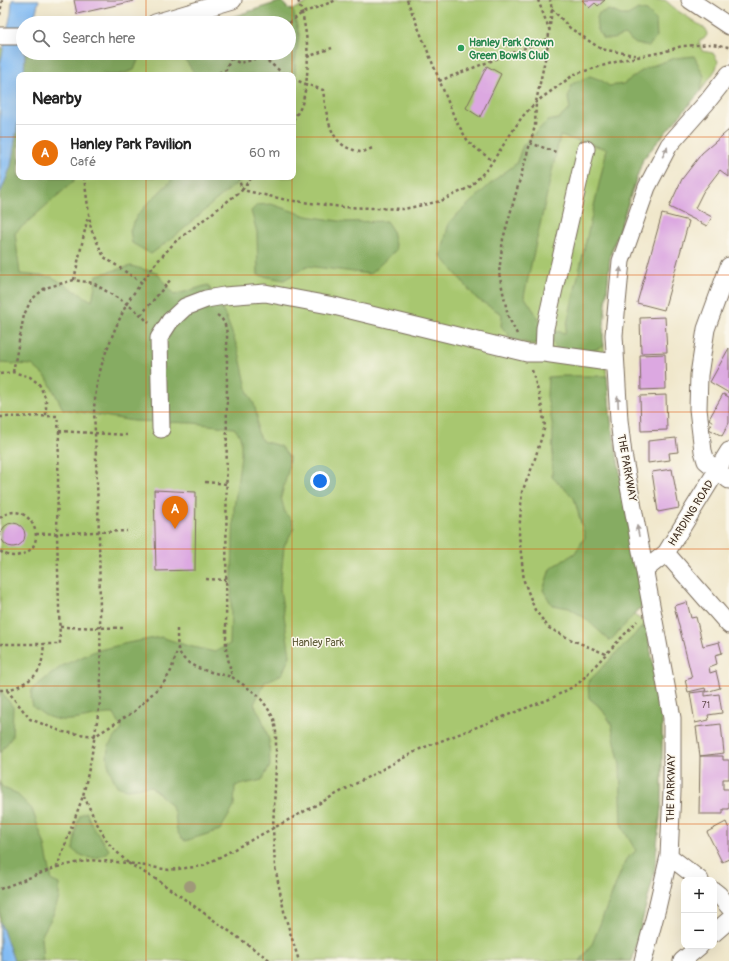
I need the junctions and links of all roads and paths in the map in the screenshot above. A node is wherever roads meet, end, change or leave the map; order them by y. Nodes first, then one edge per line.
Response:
1 (2, 0) edge
2 (233, 0) edge
3 (298, 0) edge
4 (337, 0) edge
5 (407, 0) edge
6 (538, 0) edge
7 (550, 0) edge
8 (690, 0) edge
9 (552, 9) junction
10 (302, 13) junction
11 (0, 15) edge
12 (179, 16) edge
13 (296, 18) edge
14 (729, 26) edge
15 (549, 30) junction
16 (0, 36) edge
17 (16, 36) edge
18 (548, 39) junction
19 (729, 47) edge
20 (332, 48) dead end
21 (642, 56) junction
22 (307, 57) junction
23 (230, 60) edge
24 (234, 60) edge
25 (252, 60) edge
26 (267, 60) edge
27 (221, 72) edge
28 (281, 72) edge
29 (729, 74) edge
30 (296, 80) edge
31 (439, 81) junction
32 (306, 84) junction
33 (729, 94) edge
34 (536, 102) junction
35 (707, 102) junction
36 (296, 115) edge
37 (530, 144) junction
38 (373, 148) dead end
39 (586, 149) dead end
40 (556, 152) dead end
41 (493, 162) junction
42 (84, 180) edge
43 (239, 180) edge
44 (250, 180) edge
45 (242, 190) junction
46 (88, 214) junction
47 (729, 266) edge
48 (171, 278) dead end
49 (74, 280) junction
50 (142, 282) junction
51 (127, 304) junction
52 (192, 305) junction
53 (141, 315) junction
54 (159, 338) junction
55 (527, 352) junction
56 (544, 353) junction
57 (615, 363) junction
58 (13, 372) junction
59 (0, 374) edge
60 (46, 416) junction
61 (0, 417) edge
62 (161, 430) dead end
63 (59, 432) junction
64 (96, 433) junction
65 (127, 435) dead end
66 (729, 451) edge
67 (723, 475) edge
68 (205, 482) dead end
69 (227, 484) junction
70 (0, 518) edge
71 (127, 532) dead end
72 (99, 533) junction
73 (36, 534) junction
74 (57, 534) junction
75 (0, 551) edge
76 (666, 553) junction
77 (646, 569) junction
78 (206, 579) dead end
79 (226, 580) junction
80 (651, 605) junction
81 (729, 625) edge
82 (60, 627) junction
83 (100, 628) junction
84 (126, 628) dead end
85 (177, 629) dead end
86 (0, 644) edge
87 (44, 644) junction
88 (178, 648) junction
89 (606, 654) junction
90 (232, 677) junction
91 (0, 690) edge
92 (7, 690) junction
93 (95, 736) junction
94 (83, 796) junction
95 (273, 828) junction
96 (669, 856) junction
97 (128, 863) junction
98 (57, 867) junction
99 (696, 877) edge
100 (0, 889) edge
101 (717, 893) edge
102 (729, 908) edge
103 (729, 920) edge
104 (717, 930) edge
105 (697, 949) edge
106 (685, 960) edge
107 (272, 961) edge
108 (299, 961) edge
109 (643, 961) edge

1 - 11 path
2 - 12 street
3 - 10 path
4 - 10 path
5 - 31 path
6 - 15 path
7 - 9 path
8 - 14 street
9 - 15 path
9 - 21 path
10 - 13 path
10 - 22 path
15 - 18 path
16 - 17 street
18 - 31 path
18 - 34 path
19 - 21 path
20 - 22 path
21 - 34 path
22 - 32 path
23 - 27 path
24 - 25 path
26 - 28 path
29 - 35 street, THE PARKWAY
30 - 32 path
31 - 41 path
32 - 36 path
32 - 38 path
33 - 35 street, THE PARKWAY
34 - 37 path
34 - 41 path
57 -> 35 street, THE PARKWAY
37 - 40 path
37 - 55 path
39 - 56 street
41 - 45 path
42 - 46 path
43 - 45 path
44 - 45 path
45 - 50 path
46 - 49 path
46 - 50 path
47 - 67 street
48 - 53 path
49 - 51 path
49 - 58 path
50 - 51 path
51 - 53 path
51 - 64 path
52 - 54 street
52 - 55 street
52 - 69 path
53 - 54 path
54 - 62 street
55 - 56 street
55 - 89 path
56 - 57 street
77 -> 57 street, THE PARKWAY
58 - 59 path
58 - 60 path
60 - 61 path
60 - 63 path
63 - 64 path
63 - 74 path
64 - 65 path
64 - 72 path
66 - 67 street, HARDING ROAD
67 - 76 street, HARDING ROAD
68 - 69 path
69 - 79 path
70 - 73 path
71 - 72 path
72 - 74 path
72 - 83 path
73 - 74 path
73 - 75 path
74 - 82 path
76 - 77 street, HARDING ROAD
76 - 81 street
77 - 80 street, THE PARKWAY
78 - 79 path
79 - 90 path
80 - 89 path
80 - 96 street, THE PARKWAY
82 - 83 path
82 - 87 path
83 - 84 path
83 - 93 path
85 - 88 path
86 - 87 path
87 - 92 path
88 - 90 path
88 - 93 path
89 - 95 path
90 - 95 path
91 - 92 path
92 - 93 path
93 - 94 path
94 - 97 path
94 - 98 path
95 - 97 path
95 - 108 path
96 - 99 street
96 - 109 street, THE PARKWAY
97 - 98 path
97 - 107 path
98 - 100 path
101 - 102 street
103 - 104 street
105 - 106 street

